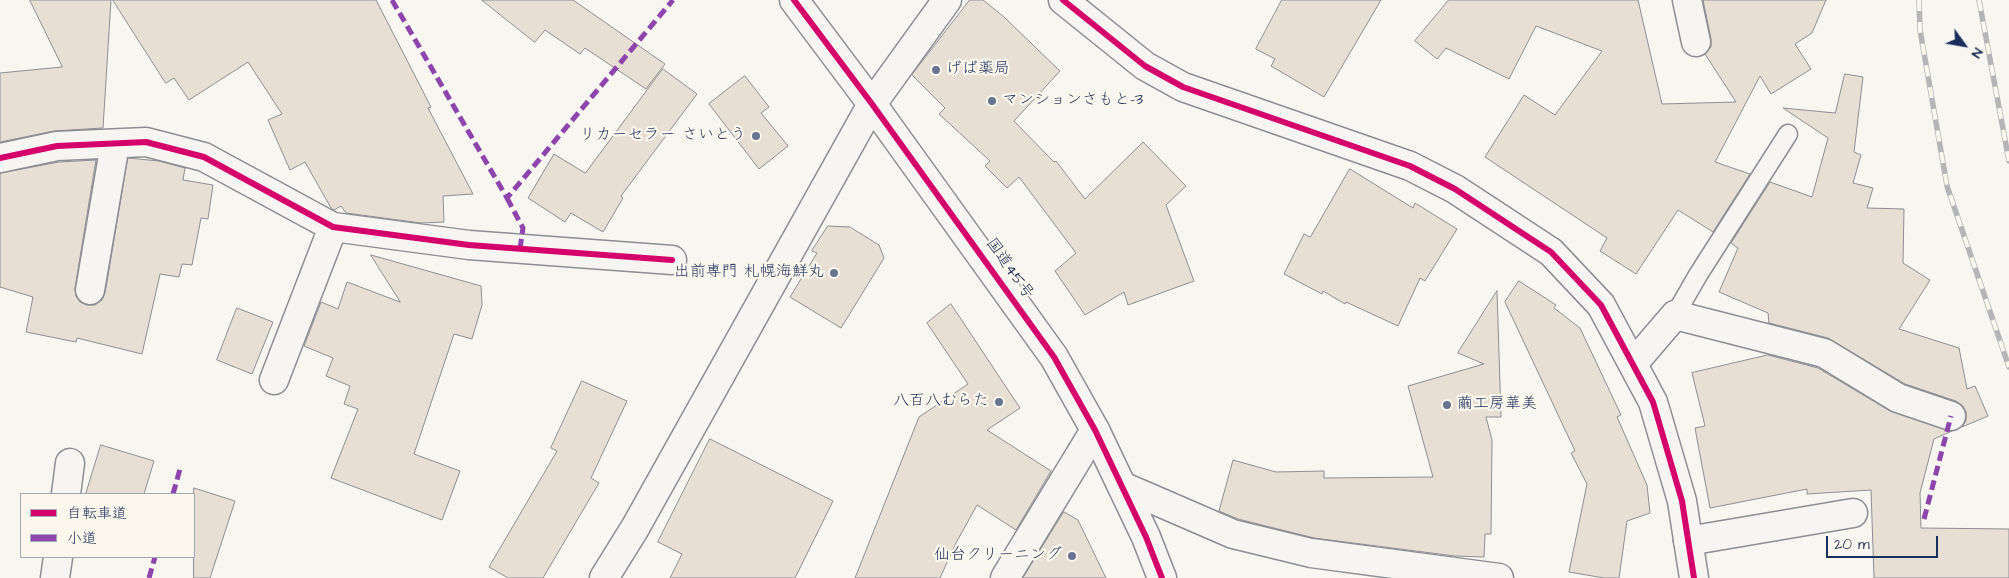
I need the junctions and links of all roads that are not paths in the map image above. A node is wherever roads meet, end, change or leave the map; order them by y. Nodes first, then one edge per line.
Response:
1 (794, 0) edge
2 (947, 0) edge
3 (1687, 0) edge
4 (1070, 2) edge
5 (1696, 42) dead end
6 (872, 104) junction
7 (1788, 134) dead end
8 (115, 144) junction
9 (0, 158) edge
10 (333, 227) junction
11 (672, 260) dead end
12 (90, 290) dead end
13 (1675, 315) junction
14 (1633, 364) junction
15 (274, 380) dead end
16 (1951, 416) dead end
17 (1095, 430) junction
18 (70, 463) dead end
19 (1122, 486) junction
20 (66, 493) edge
21 (1853, 513) dead end
22 (1688, 541) junction
23 (58, 558) edge
24 (55, 578) edge
25 (604, 578) edge
26 (1005, 578) edge
27 (1162, 578) edge
28 (1499, 578) edge
29 (1694, 578) edge

1 - 6 main road, 国道45号
2 - 6 main road
3 - 5 main road
4 - 14 main road
6 - 17 main road, 国道45号
6 - 25 main road
7 - 13 lane
8 - 9 main road
8 - 10 main road
8 - 12 main road
10 - 11 main road
10 - 15 main road
13 - 14 main road
13 - 16 main road
14 - 22 main road
17 - 19 main road, 国道45号
17 - 26 main road
18 - 20 main road
19 - 27 main road, 国道45号
19 - 28 main road
21 - 22 main road
22 - 29 main road
23 - 24 main road

